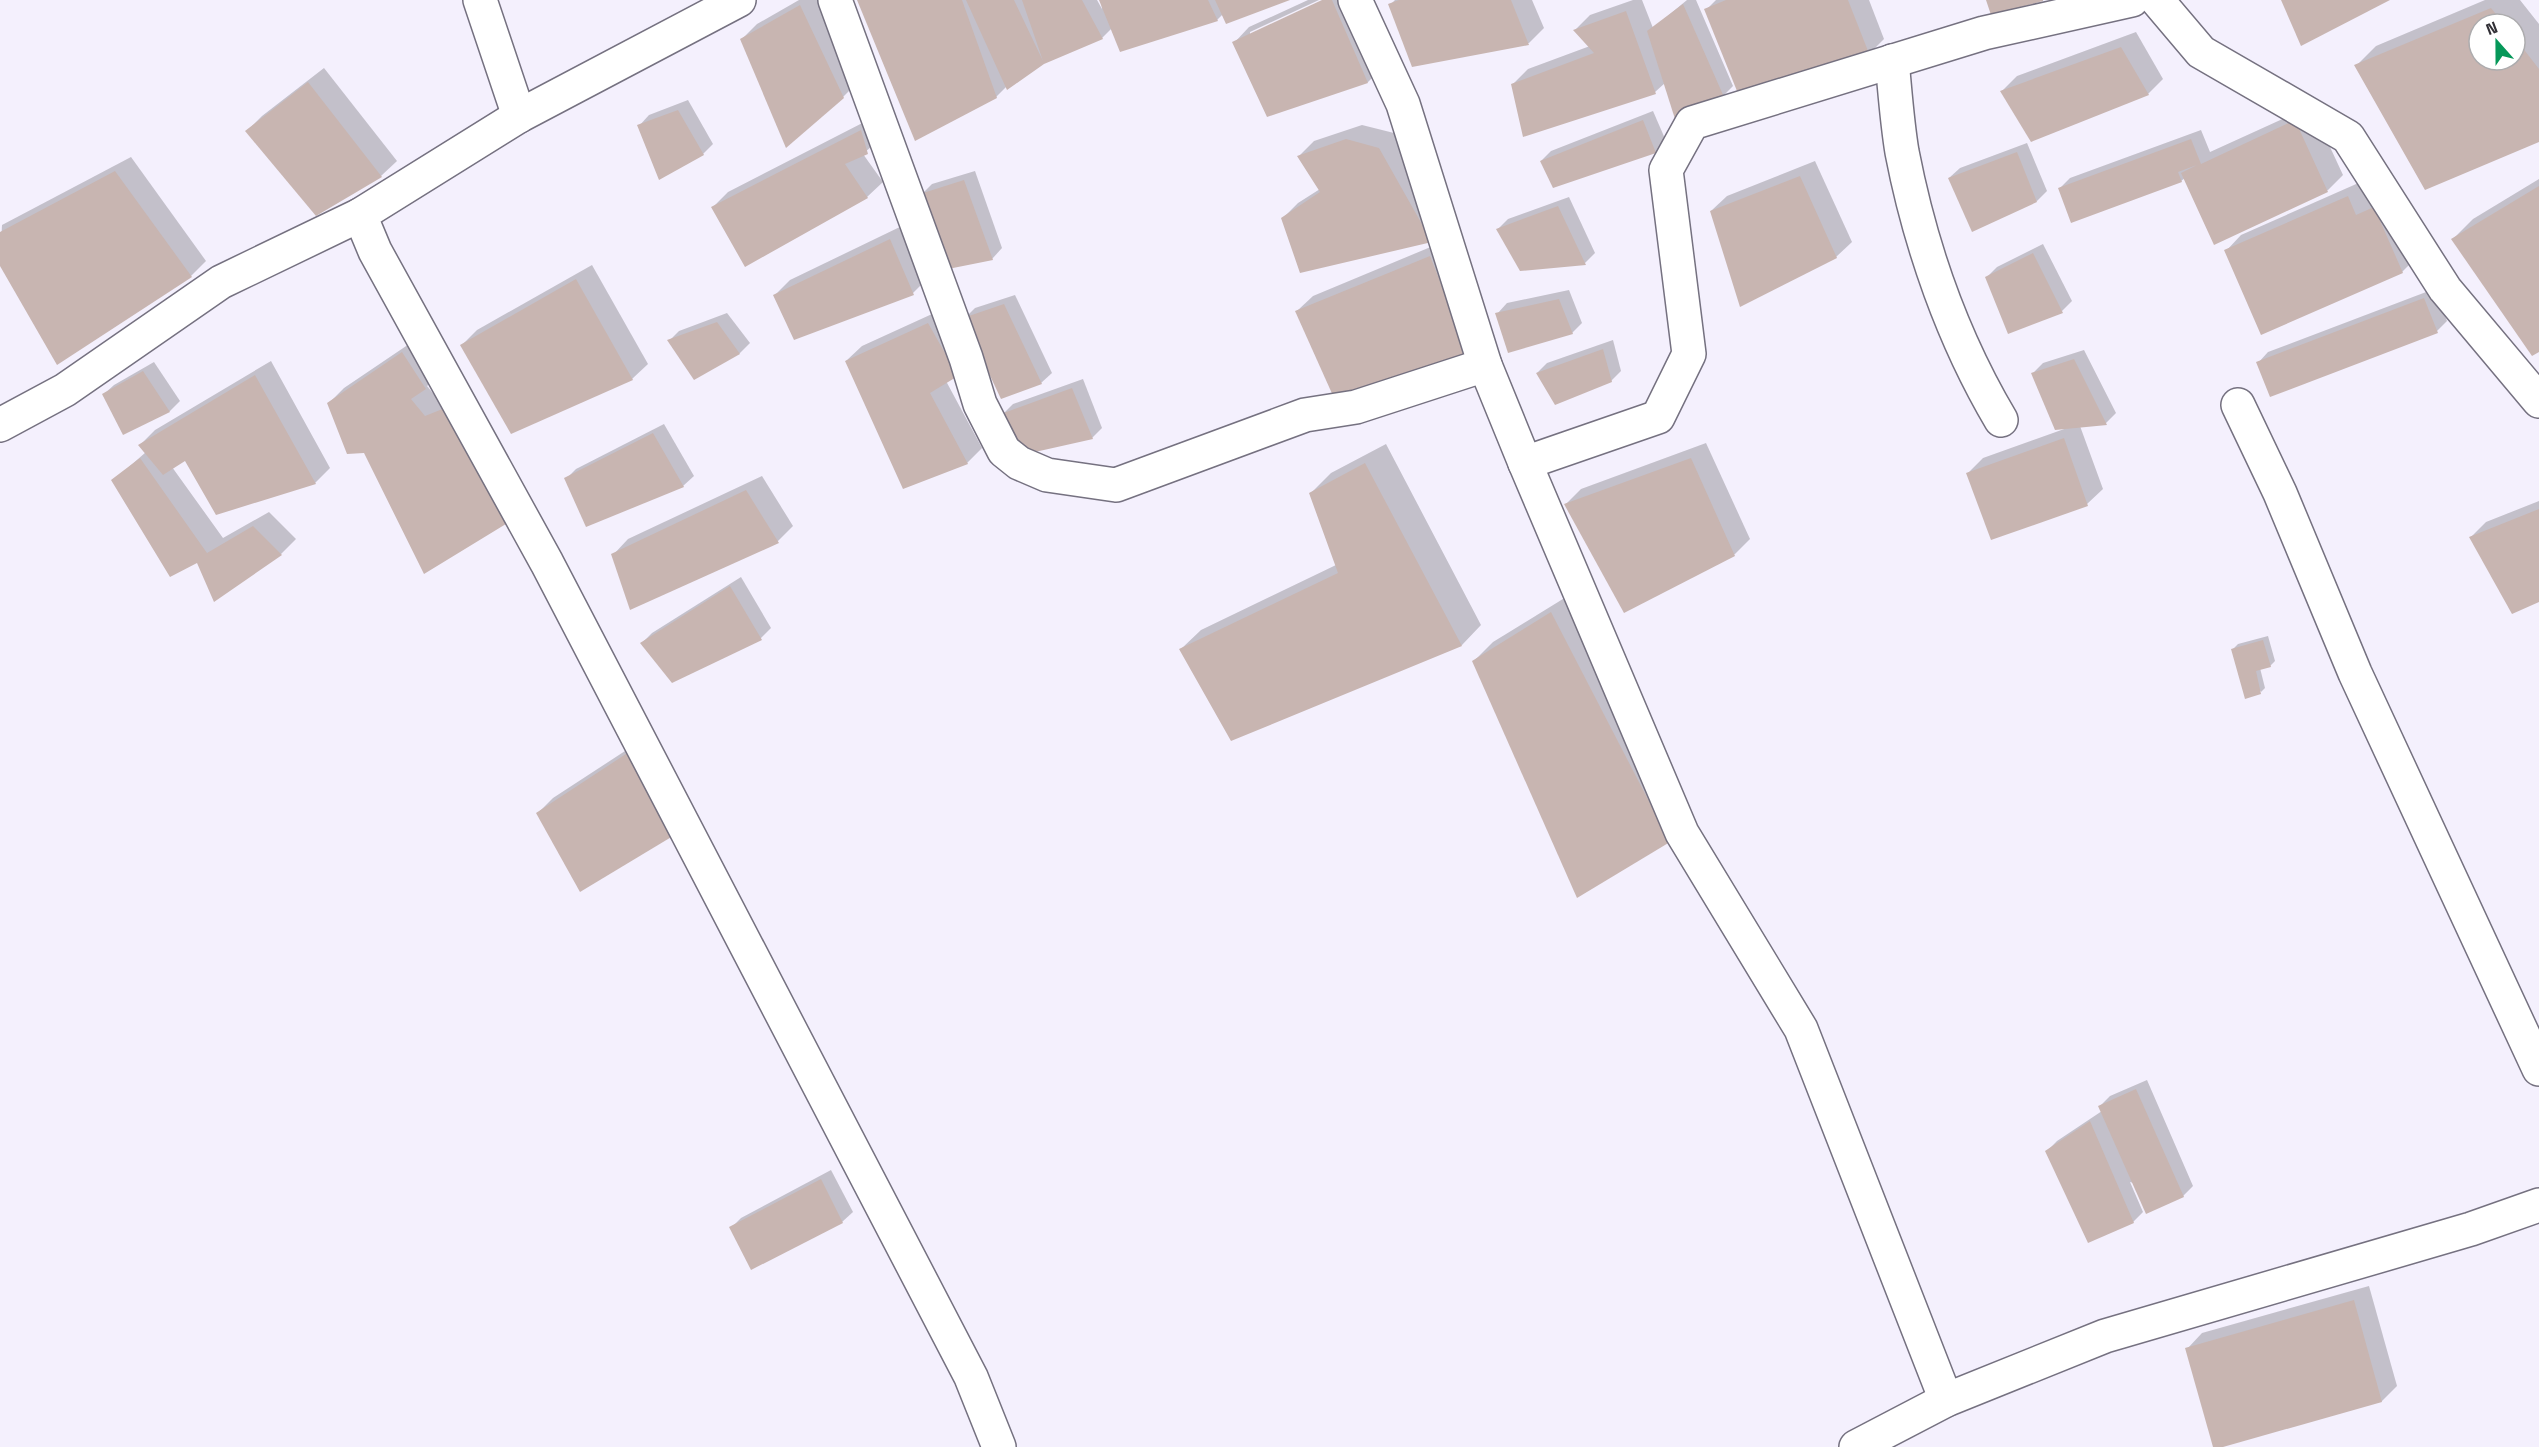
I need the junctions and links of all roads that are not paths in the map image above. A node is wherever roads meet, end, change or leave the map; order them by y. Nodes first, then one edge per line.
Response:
1 (480, 0) edge
2 (739, 0) edge
3 (835, 0) edge
4 (1355, 0) edge
5 (2132, 0) edge
6 (2157, 0) edge
7 (1892, 61) junction
8 (519, 116) junction
9 (360, 215) junction
10 (1485, 365) junction
11 (2539, 401) edge
12 (2238, 405) dead end
13 (2001, 420) dead end
14 (0, 425) edge
15 (1525, 463) junction
16 (2539, 1069) edge
17 (2539, 1205) edge
18 (1946, 1400) junction
19 (999, 1447) edge
20 (1856, 1447) edge

1 - 8 street
2 - 8 street
3 - 10 street
4 - 10 street
5 - 7 street
6 - 11 street
7 - 13 street
7 - 15 street
8 - 9 street
9 - 14 street
9 - 19 street
10 - 15 street
12 - 16 street
15 - 18 street
17 - 18 street
18 - 20 street

